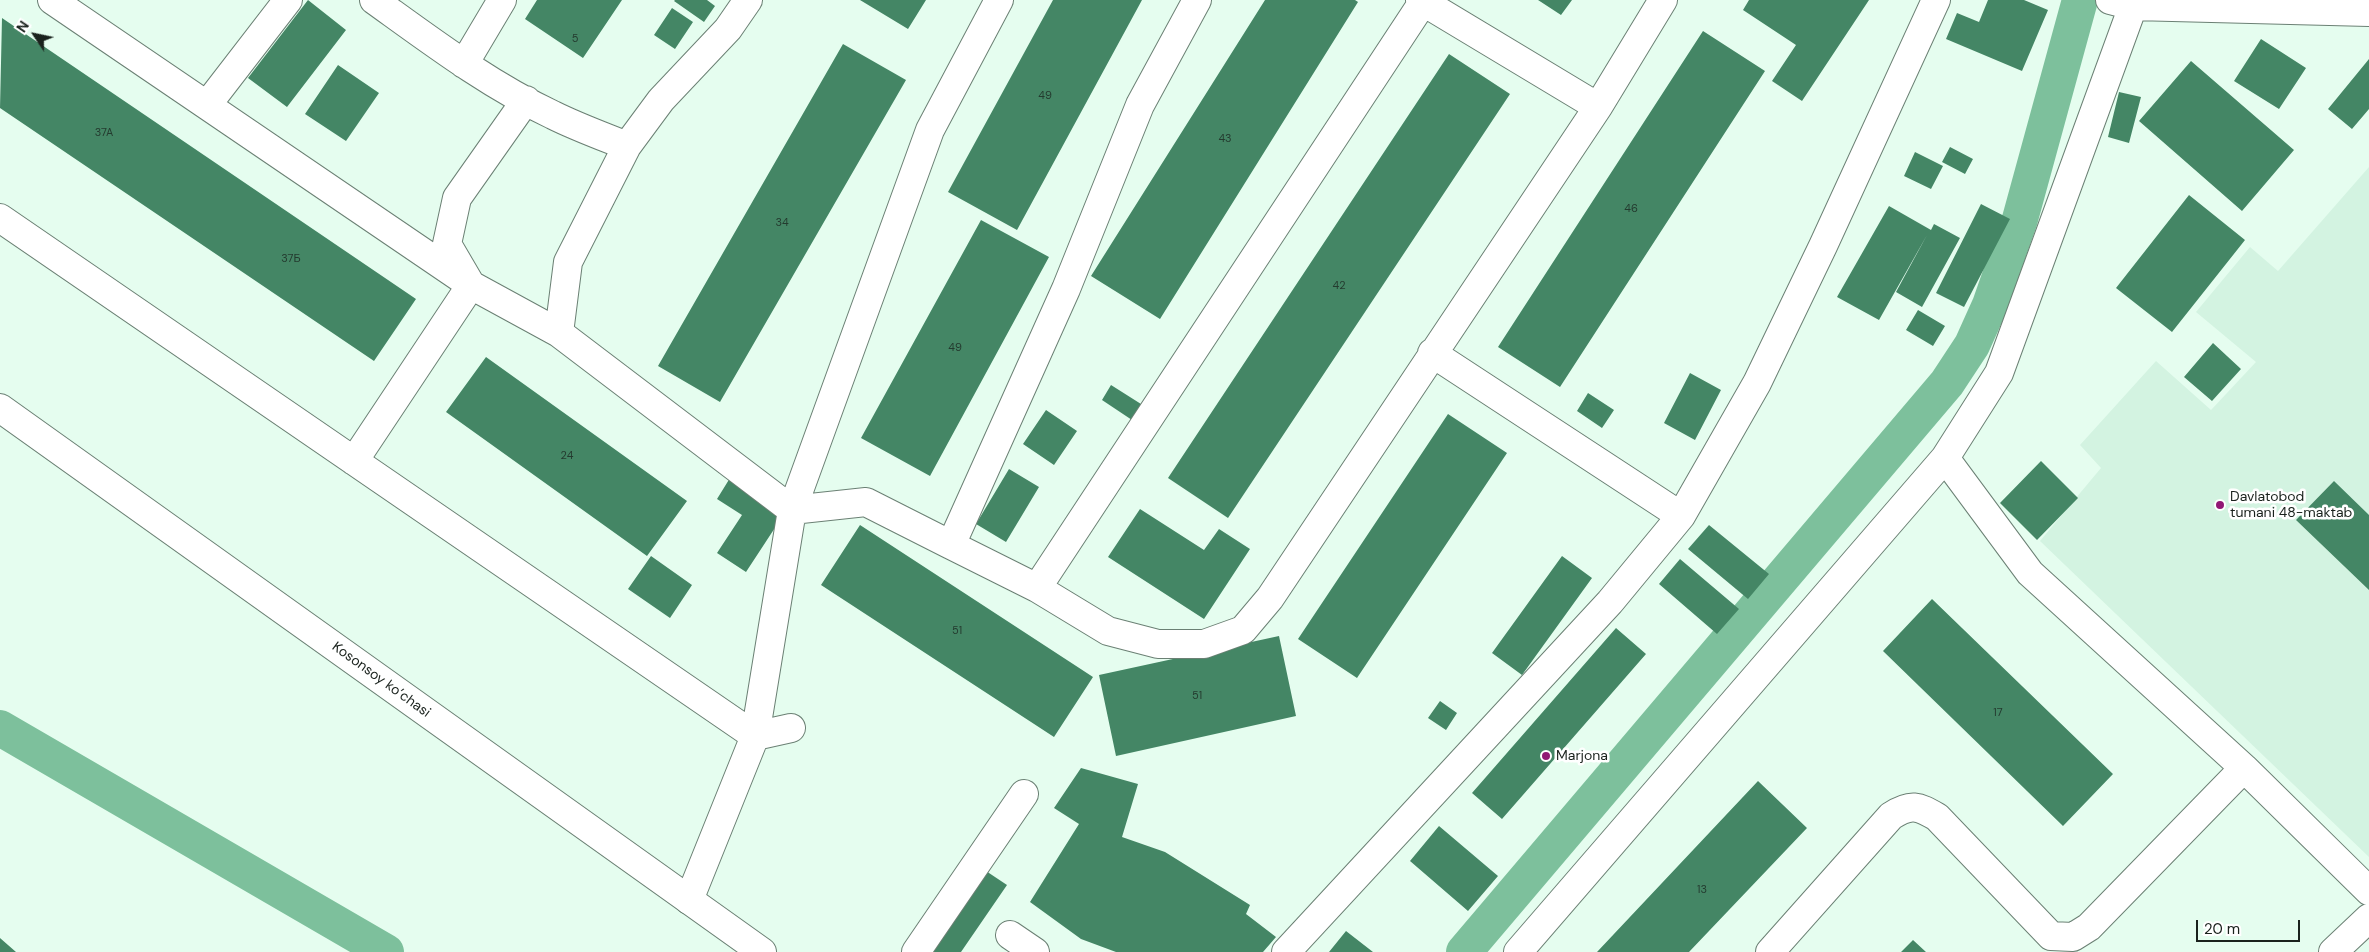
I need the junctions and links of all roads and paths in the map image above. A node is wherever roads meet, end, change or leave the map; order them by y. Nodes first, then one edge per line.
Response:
1 (52, 0) edge
2 (288, 0) edge
3 (374, 0) edge
4 (502, 0) edge
5 (748, 0) edge
6 (999, 0) edge
7 (1197, 0) edge
8 (1663, 0) edge
9 (1936, 0) edge
10 (1422, 1) edge
11 (2125, 2) edge
12 (2369, 12) edge
13 (464, 64) junction
14 (526, 100) junction
15 (207, 105) junction
16 (1598, 107) junction
17 (627, 146) junction
18 (0, 218) edge
19 (471, 285) junction
20 (559, 333) junction
21 (1432, 353) junction
22 (0, 408) edge
23 (1945, 458) junction
24 (354, 462) junction
25 (792, 510) junction
26 (1681, 516) junction
27 (951, 544) junction
28 (1037, 588) junction
29 (791, 728) dead end
30 (754, 736) junction
31 (2244, 768) junction
32 (1024, 794) dead end
33 (2369, 891) edge
34 (689, 900) junction
35 (2369, 918) edge
36 (1010, 935) dead end
37 (2066, 944) edge
38 (762, 952) edge
39 (916, 952) edge
40 (1035, 952) edge
41 (1286, 952) edge
42 (1518, 952) edge
43 (1770, 952) edge
44 (2334, 952) edge

1 - 15 street
2 - 15 street
3 - 13 street
4 - 13 street
5 - 17 street
6 - 25 street
7 - 27 street
8 - 16 street
9 - 26 street
10 - 16 street
10 - 28 street
11 - 12 street
11 - 23 street
13 - 14 street
14 - 17 street
14 - 19 street
15 - 19 street
16 - 21 street
17 - 20 street
18 - 24 street
19 - 20 street
19 - 24 street
20 - 25 street
21 - 26 street
21 - 28 street
22 - 34 street, Kosonsoy ko’chasi
23 - 31 street
23 - 42 street
24 - 30 street
25 - 27 street
25 - 30 street
26 - 41 street
27 - 28 street
29 - 30 street
30 - 34 street
31 - 33 street
31 - 37 street
32 - 39 street
34 - 38 street, Kosonsoy ko’chasi
35 - 44 street
36 - 40 street
37 - 43 street

